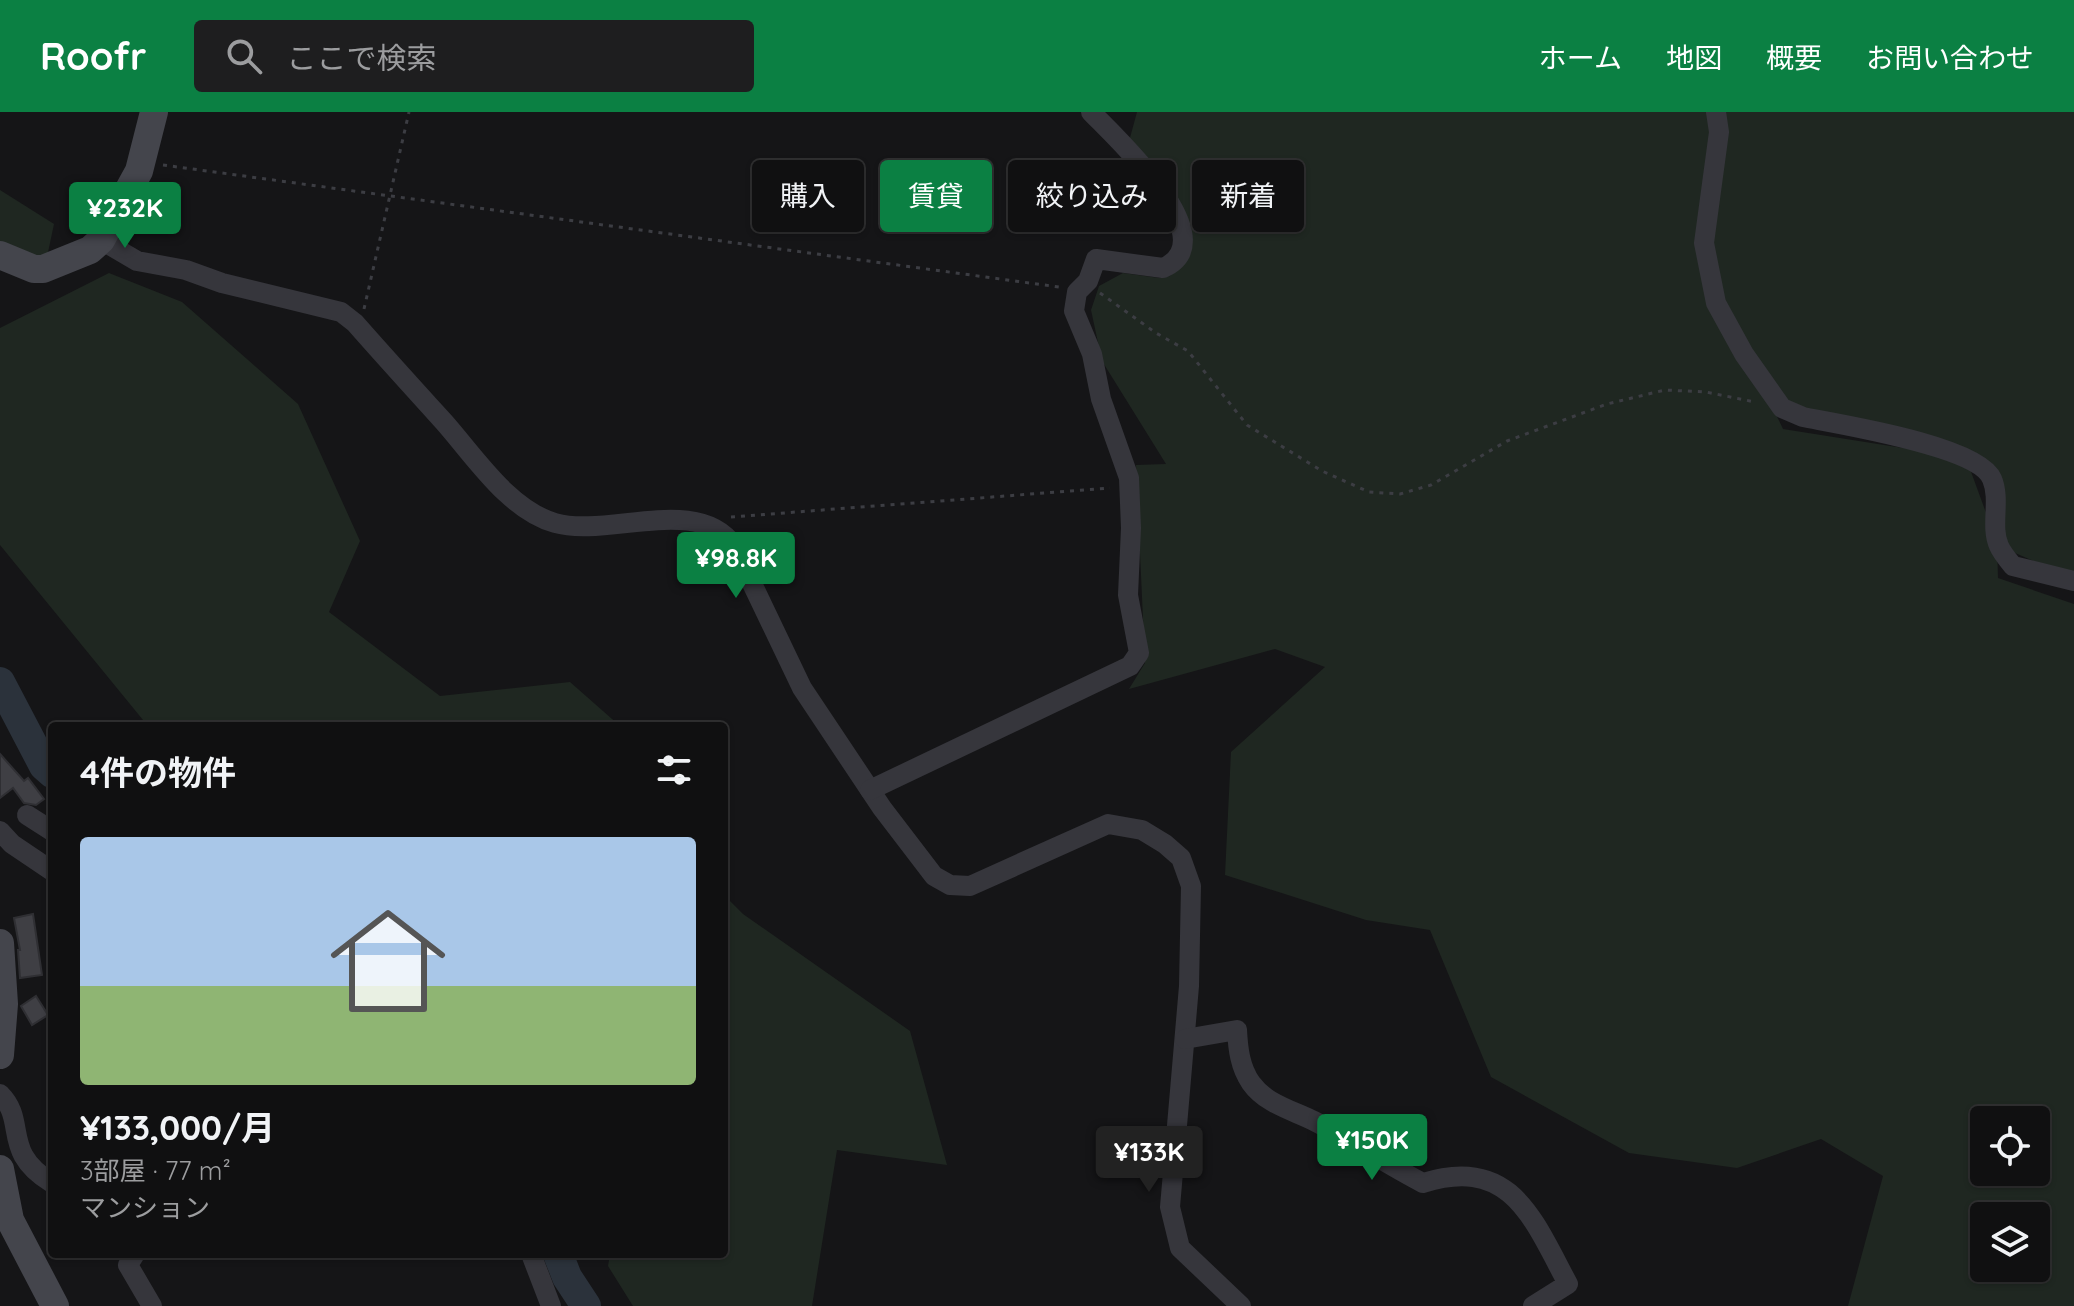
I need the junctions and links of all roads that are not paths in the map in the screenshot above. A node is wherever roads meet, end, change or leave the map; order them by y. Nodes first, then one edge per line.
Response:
1 (154, 112) edge
2 (1091, 112) edge
3 (1716, 112) edge
4 (101, 240) junction
5 (0, 255) edge
6 (2074, 581) edge
7 (870, 790) junction
8 (27, 815) dead end
9 (48, 828) edge
10 (0, 831) edge
11 (48, 868) edge
12 (0, 943) edge
13 (1185, 1039) junction
14 (0, 1055) edge
15 (0, 1094) edge
16 (0, 1169) edge
17 (48, 1180) edge
18 (132, 1258) edge
19 (533, 1258) edge
20 (55, 1306) edge
21 (152, 1306) edge
22 (551, 1306) edge
23 (1241, 1306) edge
24 (1533, 1306) edge

1 - 4 main road
2 - 7 street
3 - 6 street
4 - 5 main road
4 - 7 street
7 - 13 street
8 - 9 street
10 - 11 street
12 - 14 main road
13 - 23 street
13 - 24 street
15 - 17 street
16 - 20 main road
18 - 21 street
19 - 22 street

